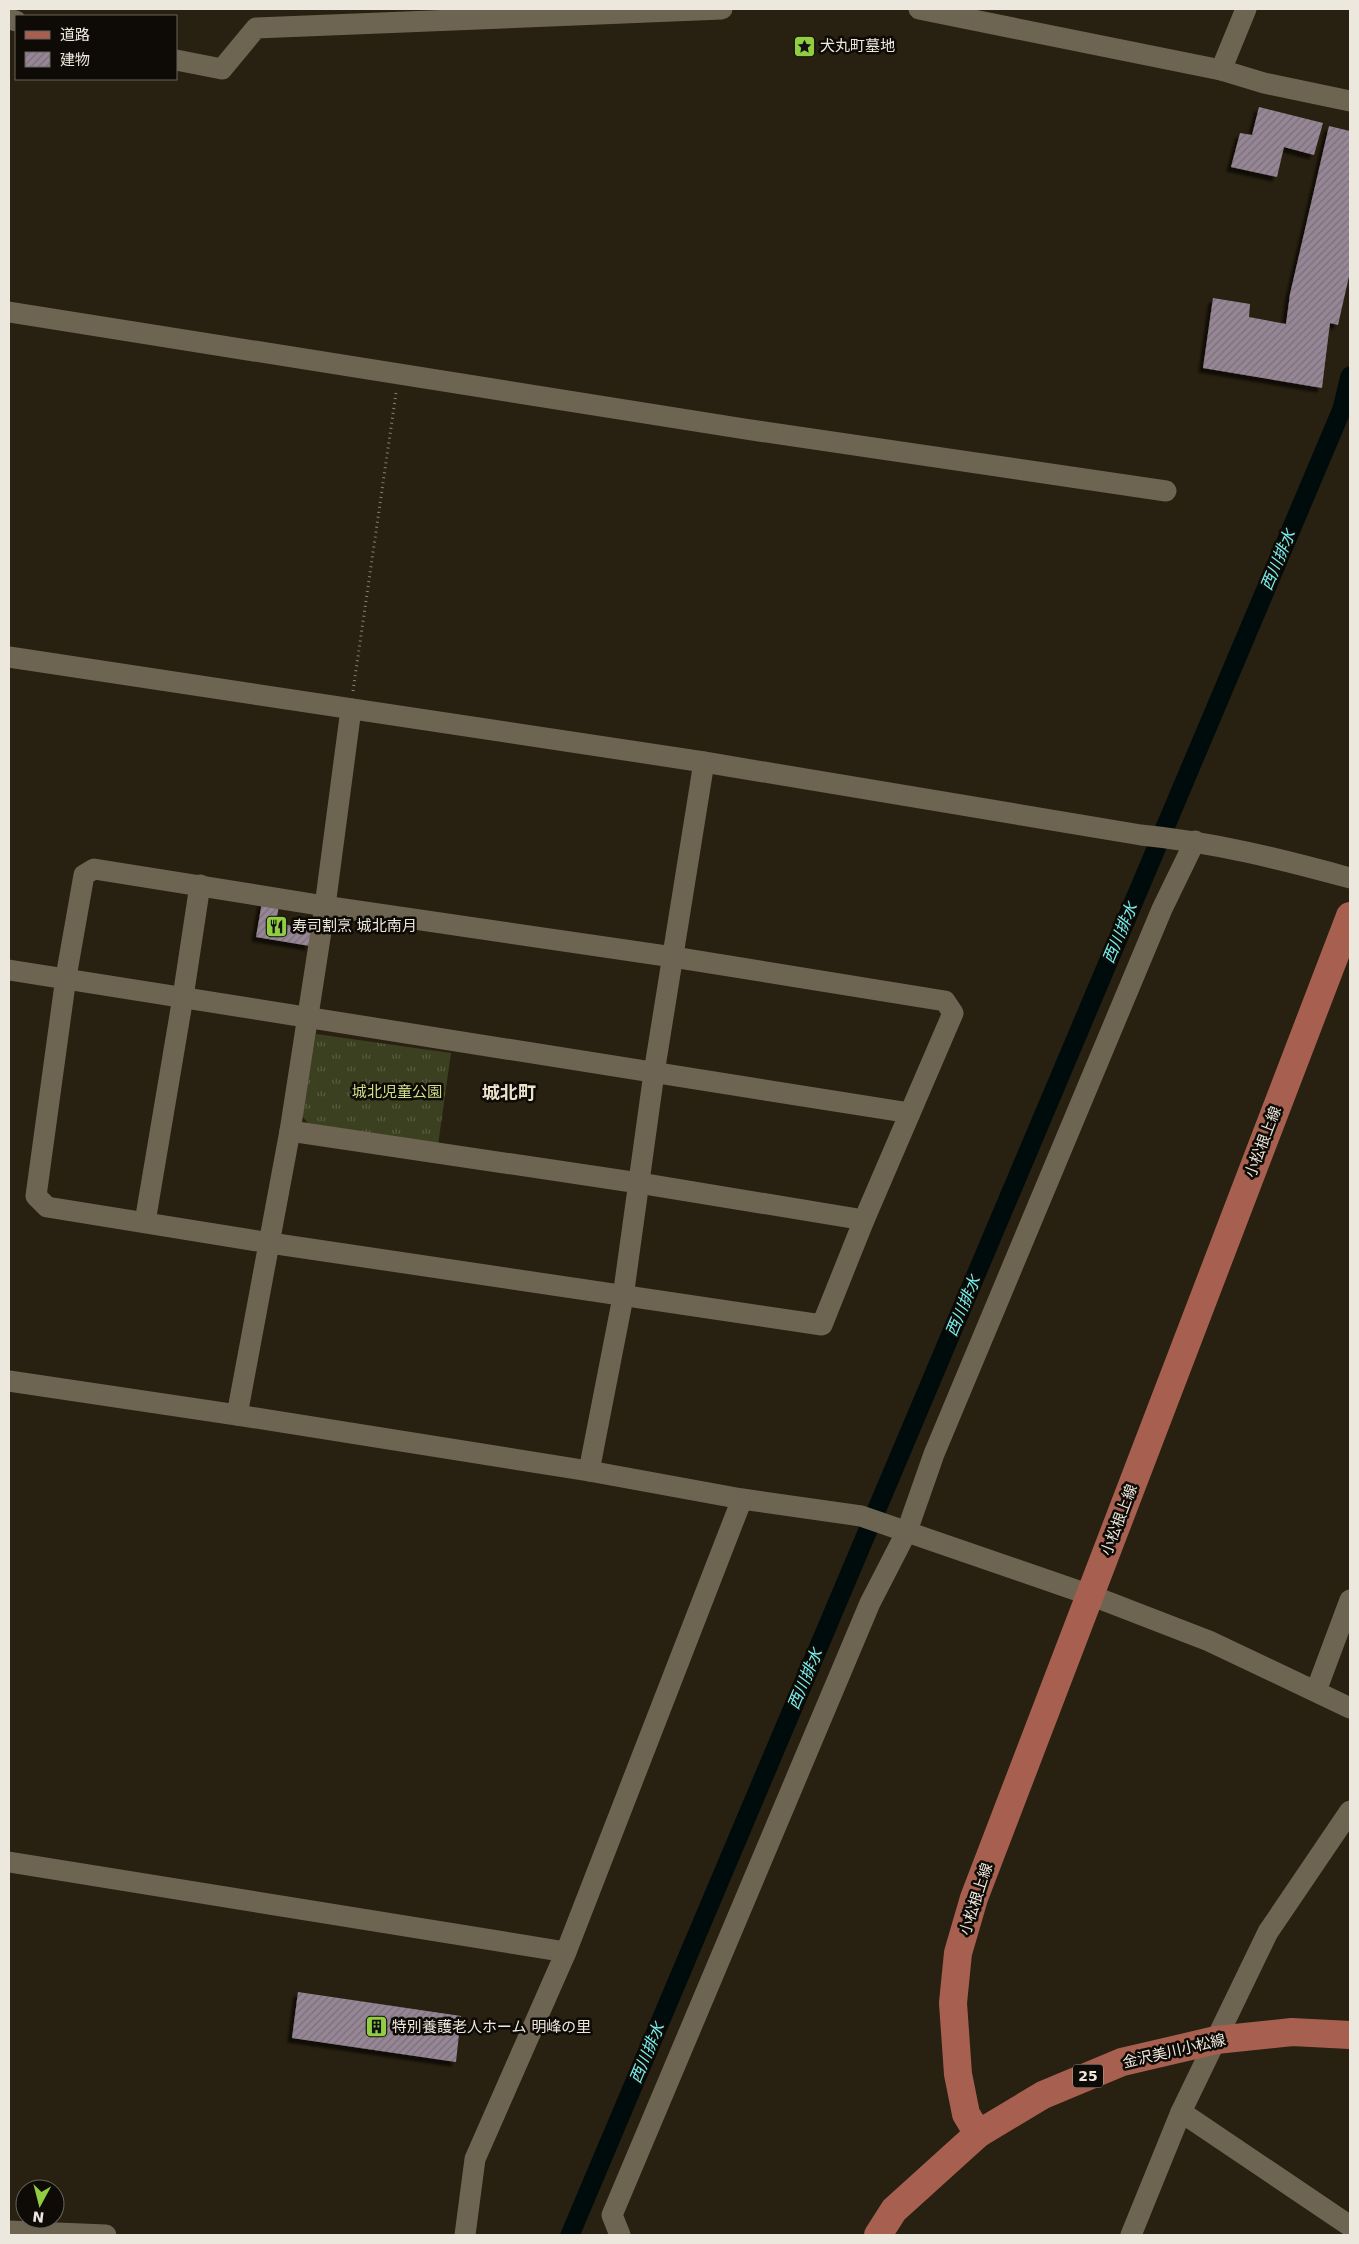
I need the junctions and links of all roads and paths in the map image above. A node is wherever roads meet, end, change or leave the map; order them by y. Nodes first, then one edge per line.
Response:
1 (722, 9) edge
2 (919, 9) edge
3 (1246, 9) edge
4 (259, 18) edge
5 (178, 60) edge
6 (1220, 70) junction
7 (1350, 102) edge
8 (9, 312) edge
9 (399, 374) junction
10 (1166, 491) dead end
11 (9, 657) edge
12 (351, 709) junction
13 (704, 762) junction
14 (1186, 840) junction
15 (1350, 878) edge
16 (200, 885) junction
17 (325, 906) junction
18 (1350, 916) edge
19 (673, 957) junction
20 (9, 970) edge
21 (66, 977) junction
22 (183, 996) junction
23 (306, 1018) junction
24 (654, 1074) junction
25 (910, 1113) junction
26 (290, 1131) junction
27 (639, 1183) junction
28 (864, 1220) junction
29 (145, 1222) junction
30 (270, 1243) junction
31 (624, 1297) junction
32 (9, 1381) edge
33 (237, 1415) junction
34 (590, 1471) junction
35 (742, 1499) junction
36 (900, 1529) junction
37 (1090, 1595) junction
38 (1350, 1600) edge
39 (1316, 1691) junction
40 (1350, 1708) edge
41 (1350, 1811) edge
42 (9, 1862) edge
43 (566, 1952) junction
44 (1350, 2035) edge
45 (1216, 2040) junction
46 (1181, 2112) junction
47 (978, 2134) junction
48 (1350, 2226) edge
49 (9, 2231) edge
50 (106, 2235) edge
51 (465, 2235) edge
52 (620, 2235) edge
53 (878, 2235) edge
54 (1131, 2235) edge

1 - 4 street
2 - 6 street
3 - 6 street
4 - 5 street
6 - 7 street
8 - 9 street
9 - 10 street
9 - 12 path
11 - 12 street
12 - 13 street
12 - 17 street
13 - 14 street
13 - 19 street
14 - 15 street
14 - 36 street
16 - 17 street
16 - 21 street
16 - 22 street
17 - 19 street
17 - 23 street
18 - 37 main road, 小松根上線
19 - 24 street
19 - 25 street
20 - 21 street
21 - 22 street
21 - 29 street
22 - 23 street
22 - 29 street
23 - 24 street
23 - 26 street
24 - 25 street
24 - 27 street
25 - 28 street
26 - 27 street
26 - 30 street
27 - 28 street
27 - 31 street
28 - 31 street
29 - 30 street
30 - 31 street
30 - 33 street
31 - 34 street
32 - 33 street
33 - 34 street
34 - 35 street
35 - 36 street
35 - 43 street
36 - 37 street
36 - 52 street
37 - 39 street
37 - 47 main road, 小松根上線
38 - 39 street
39 - 40 street
41 - 45 street
42 - 43 street
43 - 51 street
44 - 45 main road, 金沢美川小松線 / 25
45 - 46 street
45 - 47 main road, 金沢美川小松線 / 25
46 - 48 street
46 - 54 street
47 - 53 main road, 金沢美川小松線 / 25
49 - 50 street

